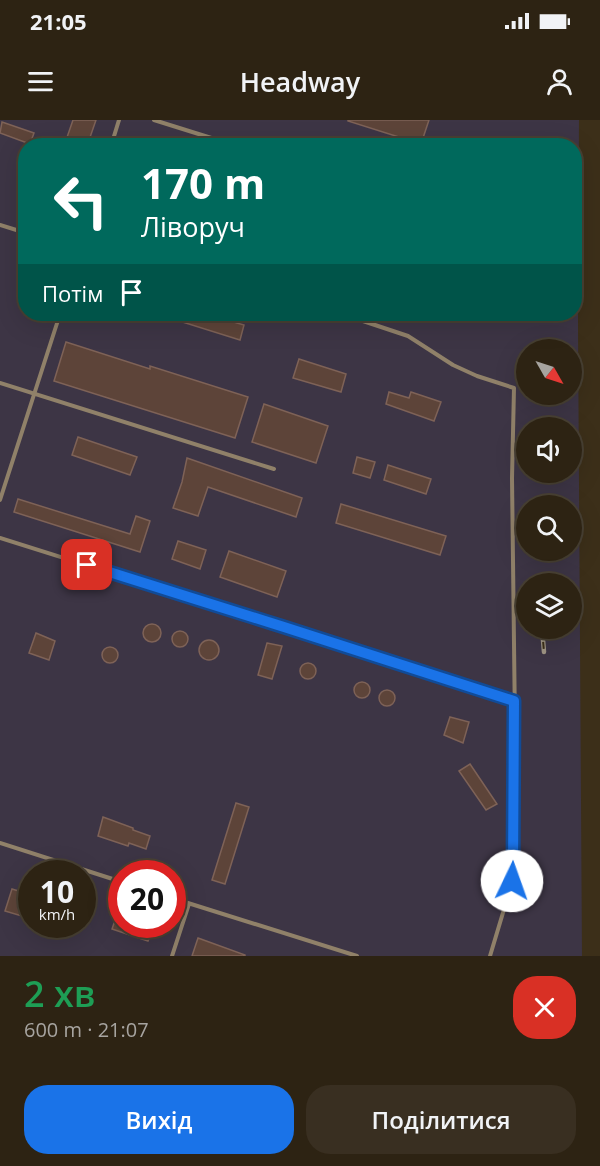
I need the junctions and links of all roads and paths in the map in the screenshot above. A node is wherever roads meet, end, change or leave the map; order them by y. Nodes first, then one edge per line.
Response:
1 (119, 120) edge
2 (154, 120) edge
3 (113, 138) edge
4 (211, 138) edge
5 (0, 225) edge
6 (18, 231) edge
7 (58, 321) edge
8 (363, 321) edge
9 (0, 383) edge
10 (34, 394) junction
11 (274, 469) dead end
12 (0, 500) edge
13 (0, 538) edge
14 (514, 701) junction
15 (0, 843) edge
16 (108, 878) edge
17 (186, 903) edge
18 (189, 904) junction
19 (172, 956) edge
20 (357, 956) edge
21 (490, 956) edge

1 - 3 lane
2 - 4 lane
5 - 6 lane
7 - 10 lane
8 - 14 lane
9 - 10 lane
10 - 11 lane
10 - 12 lane
13 - 14 lane
14 - 21 lane
15 - 16 lane
17 - 18 lane
18 - 19 lane
18 - 20 lane

